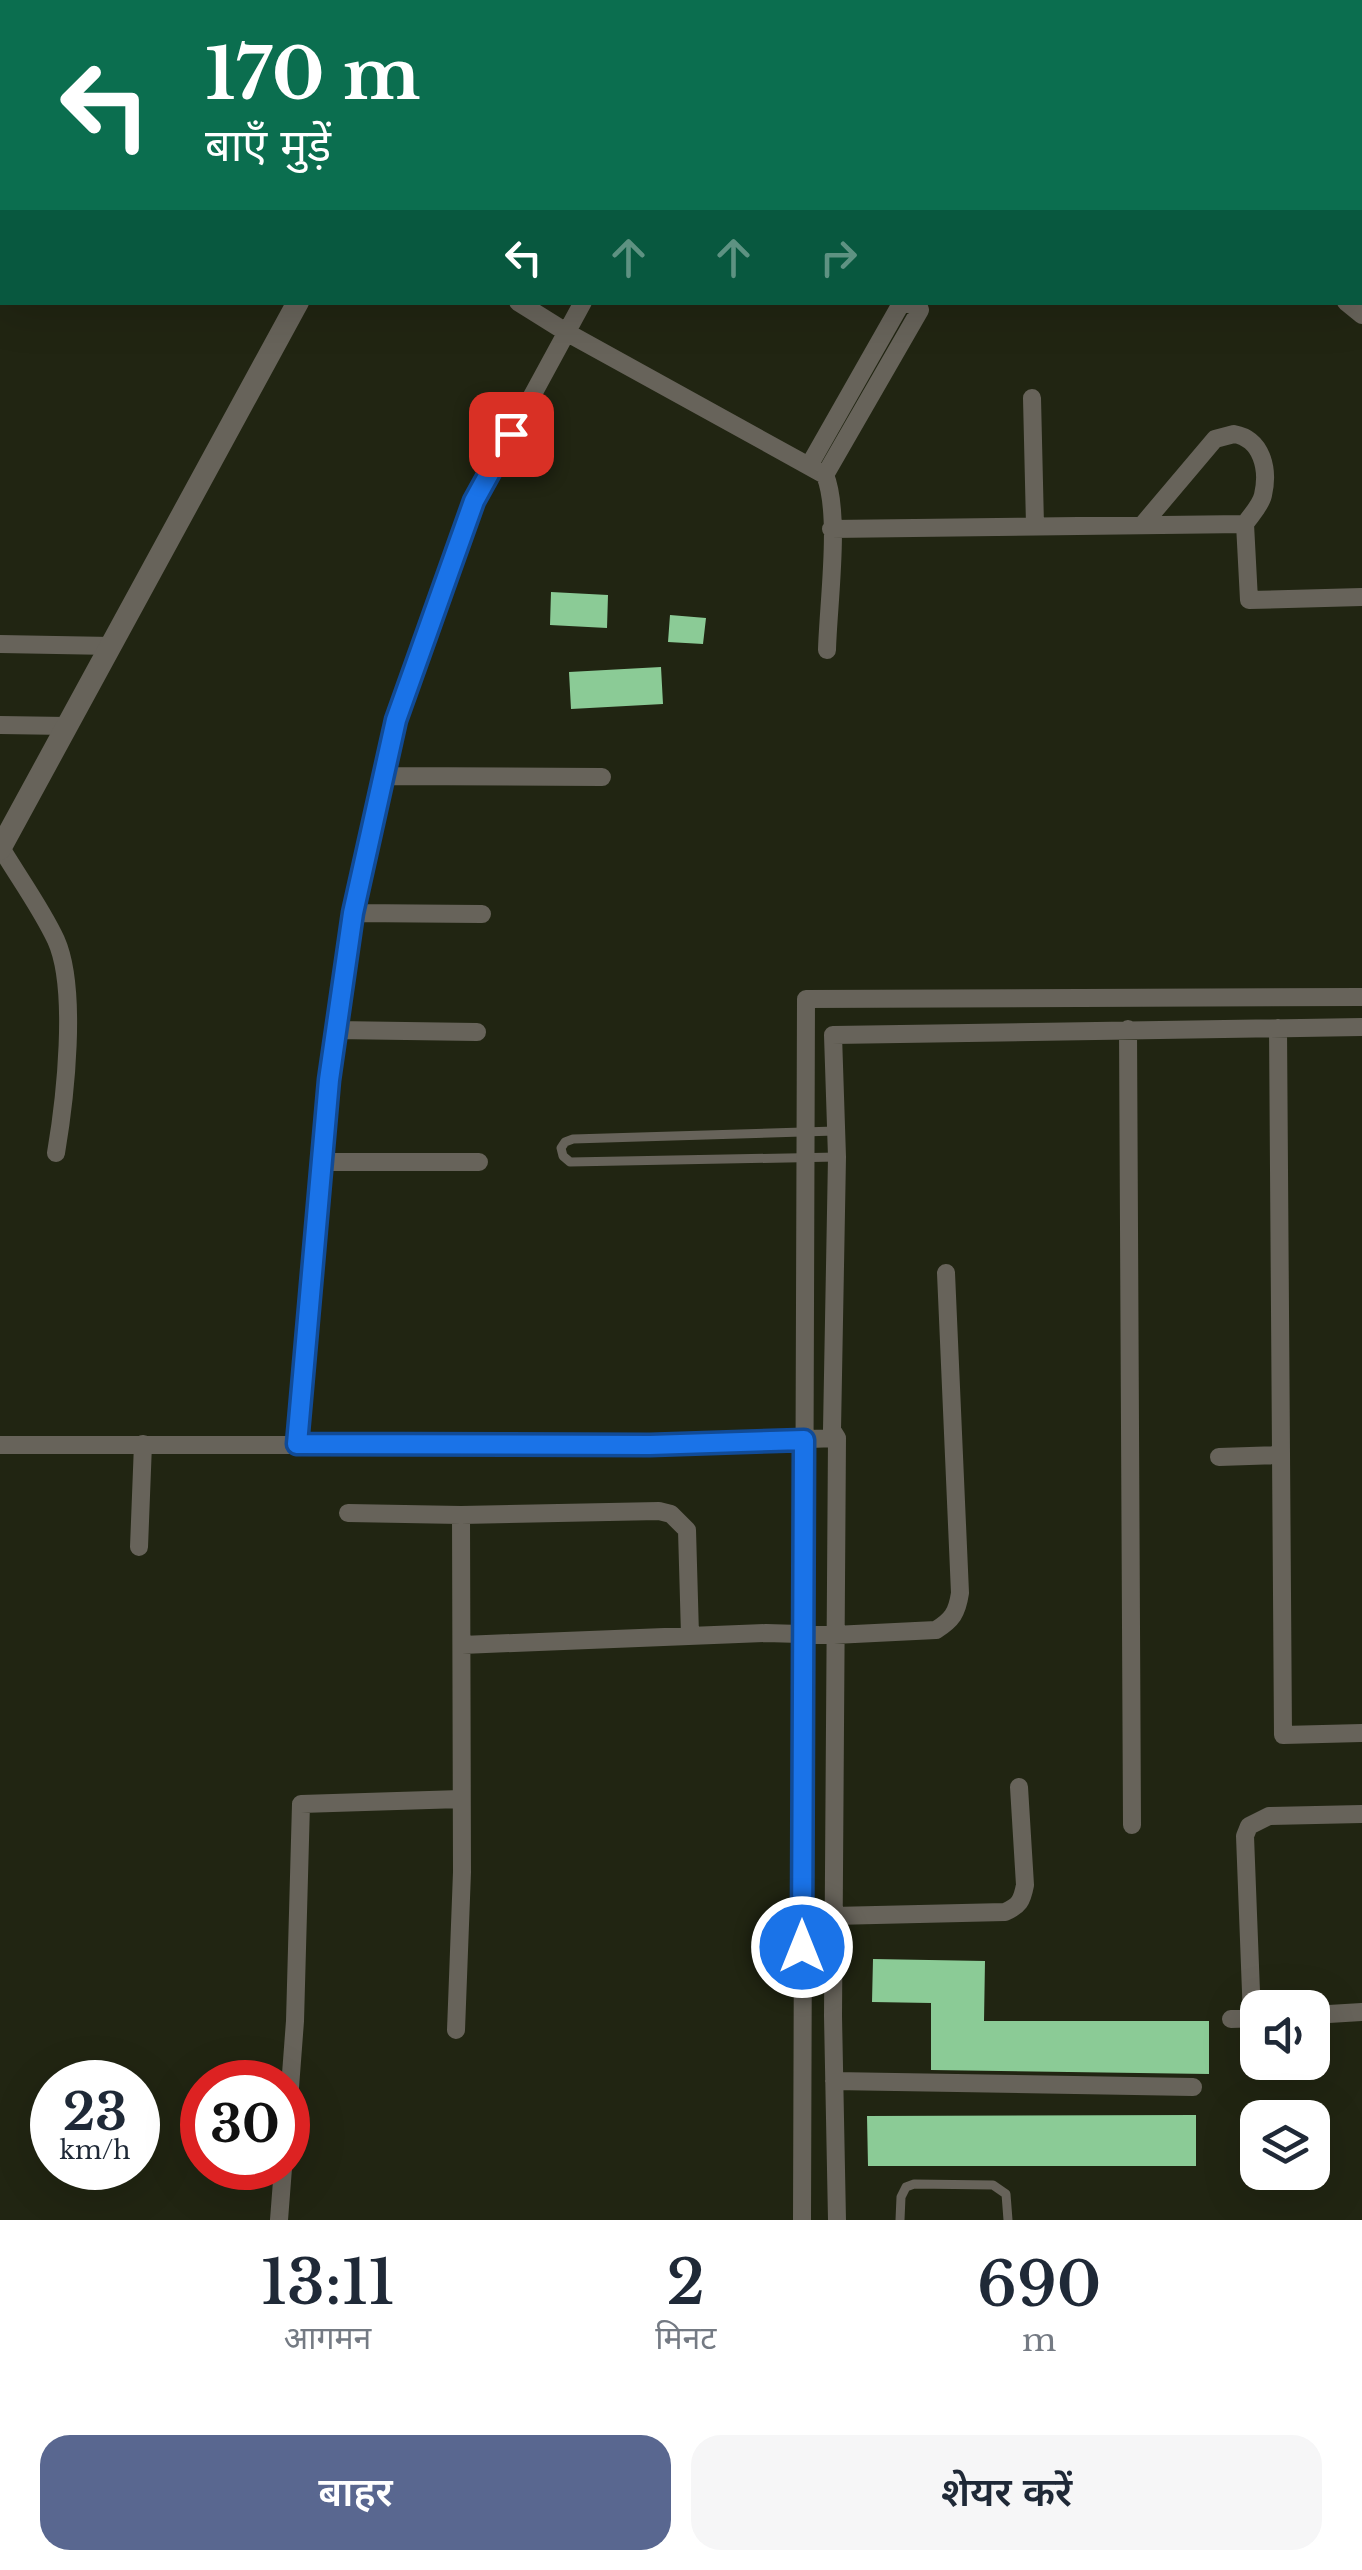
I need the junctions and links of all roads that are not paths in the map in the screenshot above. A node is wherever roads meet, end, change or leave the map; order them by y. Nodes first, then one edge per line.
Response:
1 (296, 305) edge
2 (523, 305) edge
3 (580, 305) edge
4 (910, 305) edge
5 (566, 332) junction
6 (1032, 398) dead end
7 (818, 470) junction
8 (1144, 523) junction
9 (1245, 524) junction
10 (1035, 525) junction
11 (831, 528) junction
12 (1362, 597) edge
13 (0, 644) edge
14 (112, 646) junction
15 (827, 650) dead end
16 (0, 725) edge
17 (68, 726) junction
18 (384, 776) junction
19 (602, 777) dead end
20 (0, 848) edge
21 (353, 913) junction
22 (482, 914) dead end
23 (1362, 997) edge
24 (1362, 1027) edge
25 (1278, 1028) junction
26 (1128, 1029) junction
27 (334, 1030) junction
28 (476, 1032) dead end
29 (836, 1131) junction
30 (805, 1133) junction
31 (56, 1153) dead end
32 (836, 1157) junction
33 (805, 1158) junction
34 (322, 1162) junction
35 (479, 1162) dead end
36 (946, 1273) dead end
37 (837, 1438) junction
38 (804, 1440) junction
39 (142, 1444) junction
40 (297, 1444) junction
41 (0, 1445) edge
42 (1281, 1454) junction
43 (1219, 1457) dead end
44 (348, 1513) dead end
45 (461, 1515) junction
46 (138, 1546) dead end
47 (804, 1634) junction
48 (690, 1636) junction
49 (834, 1636) junction
50 (462, 1645) junction
51 (1362, 1732) edge
52 (1019, 1787) dead end
53 (461, 1799) junction
54 (1362, 1814) edge
55 (1132, 1824) dead end
56 (833, 1916) junction
57 (1253, 1990) edge
58 (1362, 2012) edge
59 (1330, 2014) edge
60 (1240, 2019) edge
61 (1232, 2020) dead end
62 (456, 2030) dead end
63 (292, 2060) edge
64 (834, 2081) junction
65 (1193, 2087) dead end
66 (281, 2190) edge
67 (279, 2220) edge
68 (802, 2220) edge
69 (837, 2220) edge
70 (900, 2220) edge
71 (1008, 2220) edge

1 - 14 street
2 - 5 street
3 - 5 street
4 - 7 street
5 - 7 street
5 - 18 street
6 - 10 street
7 - 11 street
8 - 9 street
8 - 9 street
8 - 10 street
9 - 12 street
10 - 11 street
11 - 15 street
13 - 14 street
14 - 17 street
16 - 17 street
17 - 20 street
18 - 19 street
18 - 21 street
20 - 31 street
21 - 22 street
21 - 27 street
23 - 30 street
24 - 25 street
25 - 26 street
25 - 42 street
26 - 29 street
26 - 55 street
27 - 28 street
27 - 34 street
29 - 30 lane
29 - 32 street
30 - 33 street
30 - 33 lane
32 - 33 lane
32 - 37 street
33 - 38 street
34 - 35 street
34 - 40 street
36 - 49 street
37 - 38 street
37 - 49 street
38 - 40 street
38 - 47 street
39 - 40 street
39 - 41 street
39 - 46 street
42 - 43 street
42 - 51 street
44 - 45 street
45 - 48 street
45 - 50 street
47 - 48 street
47 - 49 street
47 - 68 street
48 - 50 street
49 - 56 street
50 - 53 street
52 - 56 street
53 - 62 street
53 - 63 street
54 - 57 street
56 - 64 street
58 - 59 street
60 - 61 street
64 - 65 street
64 - 69 street
66 - 67 street
70 - 71 lane

